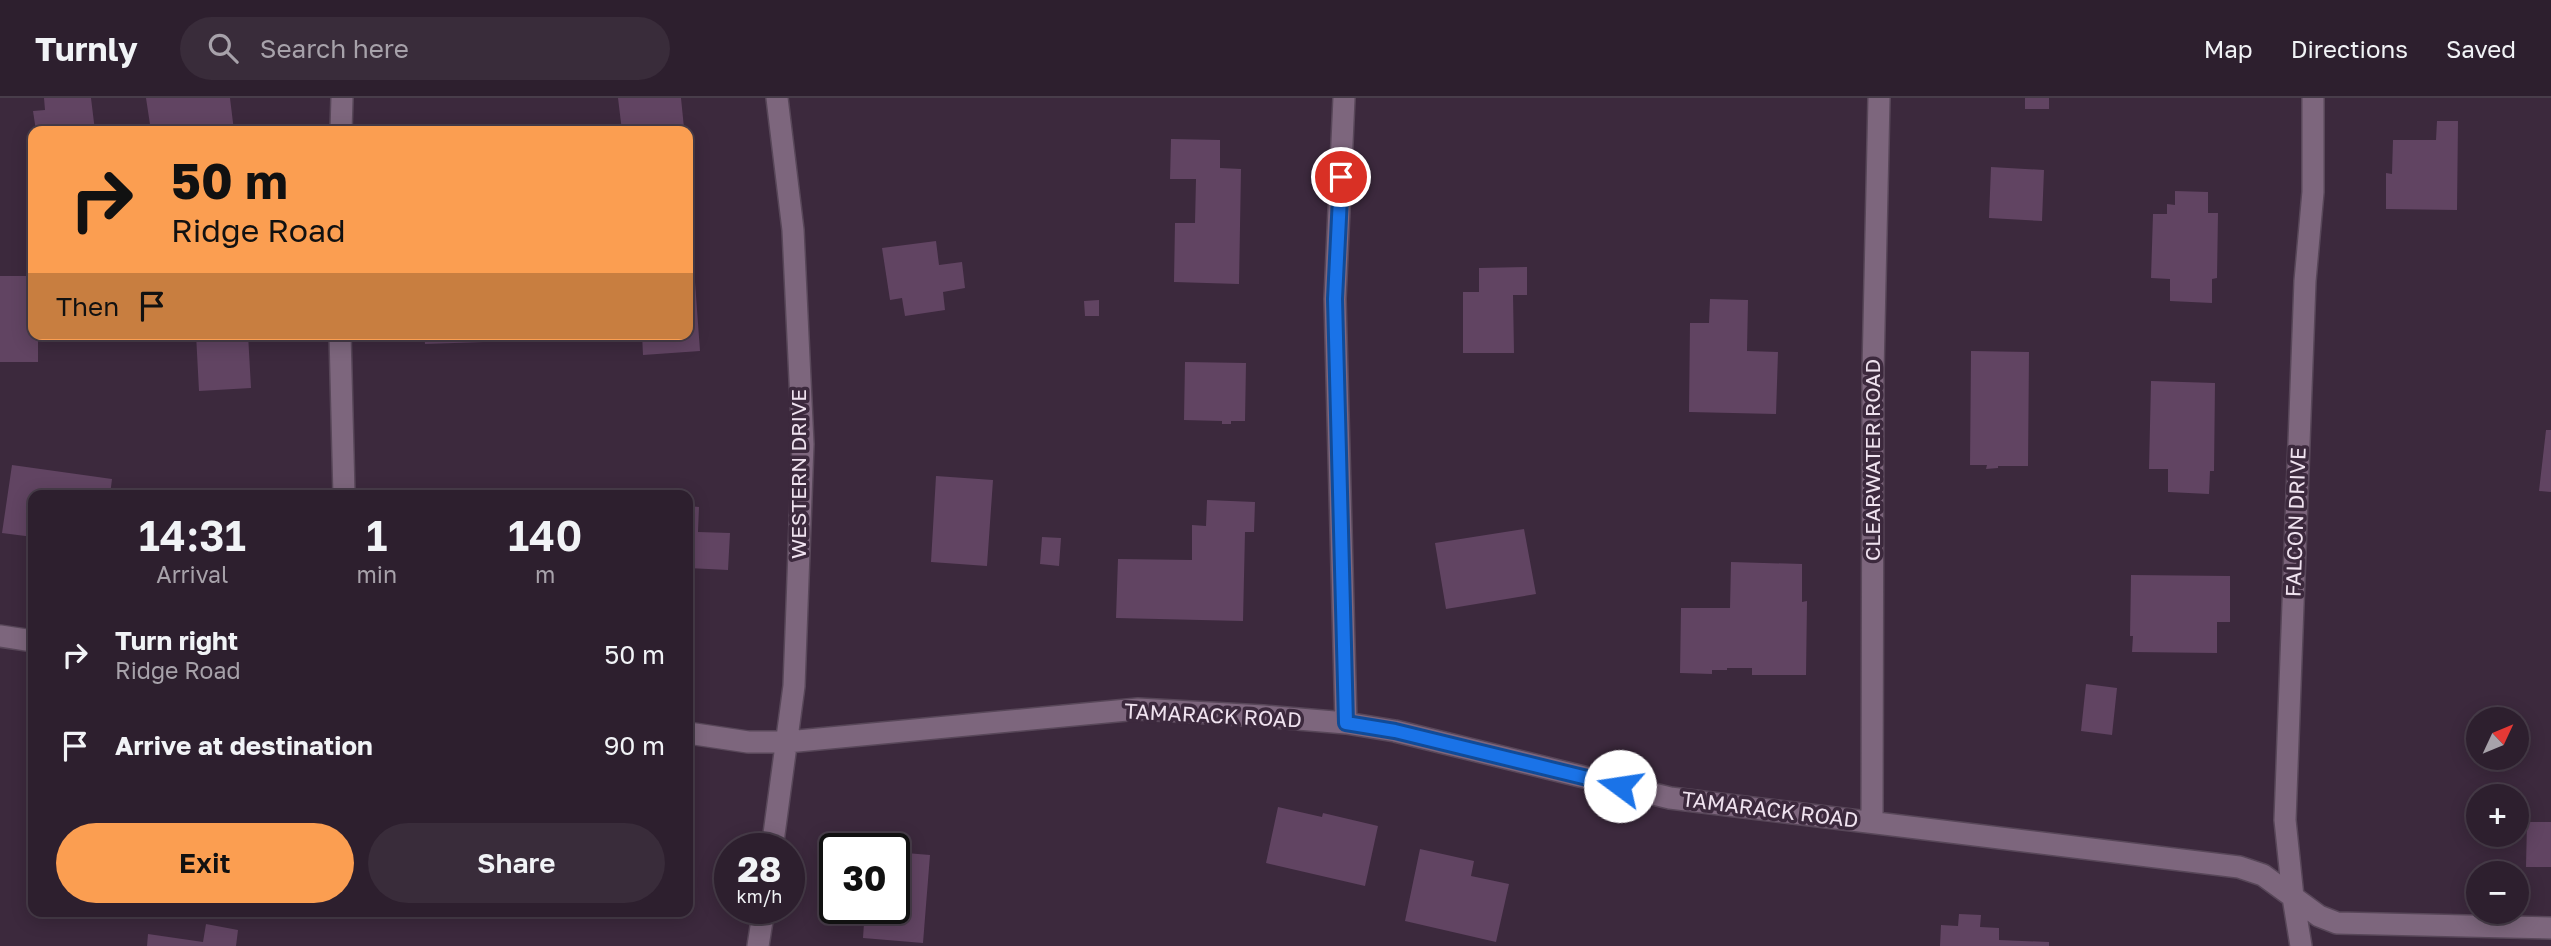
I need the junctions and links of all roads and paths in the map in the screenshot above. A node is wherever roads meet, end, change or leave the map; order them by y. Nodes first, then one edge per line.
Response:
1 (341, 98) edge
2 (777, 98) edge
3 (1344, 98) edge
4 (1879, 98) edge
5 (2313, 98) edge
6 (341, 126) edge
7 (340, 340) edge
8 (344, 490) edge
9 (0, 636) edge
10 (28, 640) edge
11 (1346, 723) junction
12 (693, 734) edge
13 (787, 742) junction
14 (1872, 822) junction
15 (774, 833) edge
16 (2293, 897) junction
17 (761, 924) edge
18 (2551, 928) edge
19 (758, 946) edge
20 (2301, 946) edge

1 - 6 street
2 - 13 street, WESTERN DRIVE
3 - 11 street
4 - 14 street, CLEARWATER ROAD
5 - 16 street, FALCON DRIVE
7 - 8 street
9 - 10 street
11 - 13 street, TAMARACK ROAD
11 - 14 street, TAMARACK ROAD
12 - 13 street, TAMARACK ROAD
13 - 15 street, WESTERN DRIVE
14 - 16 street, TAMARACK ROAD
16 - 18 street, TAMARACK ROAD
16 - 20 street, FALCON DRIVE
17 - 19 street

